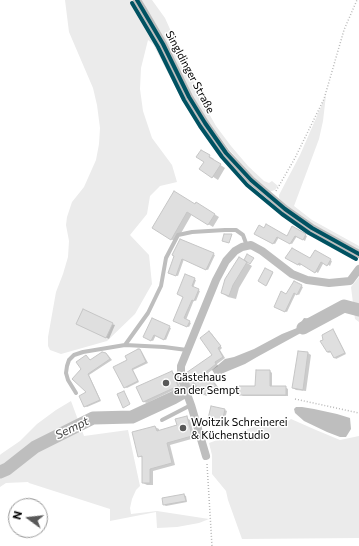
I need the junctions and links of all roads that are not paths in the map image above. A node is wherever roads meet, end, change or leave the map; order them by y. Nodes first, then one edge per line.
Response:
1 (137, 0) edge
2 (247, 246) junction
3 (359, 254) edge
4 (359, 269) edge
5 (125, 345) junction
6 (187, 350) junction
7 (76, 392) dead end
8 (191, 405) junction
9 (162, 420) dead end
10 (206, 456) road end

1 - 3 street, Singldinger Straße
2 - 4 street
2 - 5 lane
2 - 6 street
5 - 6 lane
5 - 7 lane
6 - 8 street
8 - 9 lane
8 - 10 street

